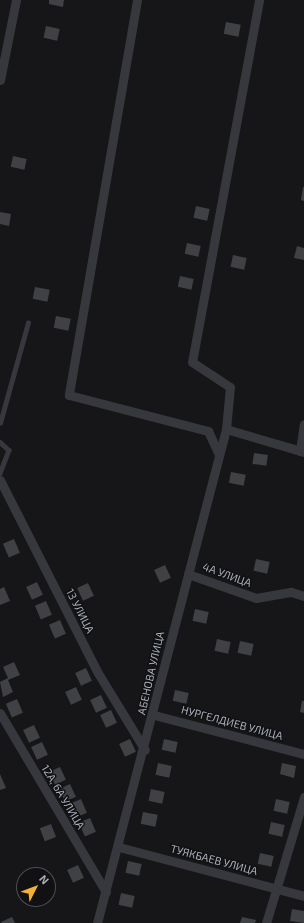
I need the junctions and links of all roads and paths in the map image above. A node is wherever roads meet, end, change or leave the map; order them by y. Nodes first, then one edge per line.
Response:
1 (16, 0) edge
2 (137, 0) edge
3 (259, 0) edge
4 (0, 80) edge
5 (28, 323) dead end
6 (0, 423) edge
7 (304, 424) edge
8 (226, 429) junction
9 (0, 442) edge
10 (302, 452) edge
11 (220, 455) junction
12 (0, 474) edge
13 (0, 480) edge
14 (188, 574) junction
15 (304, 596) edge
16 (0, 713) edge
17 (154, 714) junction
18 (145, 750) junction
19 (304, 754) edge
20 (304, 797) edge
21 (119, 847) junction
22 (275, 888) junction
23 (106, 892) junction
24 (304, 896) edge
25 (97, 923) edge
26 (266, 923) edge

1 - 4 street
2 - 11 street
3 - 8 street, АБЕНОВА УЛИЦА
5 - 6 lane
7 - 10 street
8 - 10 street
8 - 11 street, АБЕНОВА УЛИЦА
9 - 12 lane
11 - 14 street, АБЕНОВА УЛИЦА
13 - 18 street, 13 УЛИЦА
14 - 15 street, 4А УЛИЦА
14 - 17 street, АБЕНОВА УЛИЦА
16 - 23 street, 12А, 6А УЛИЦА
17 - 18 street, АБЕНОВА УЛИЦА
17 - 19 street, НУРГЕЛДИЕВ УЛИЦА
18 - 21 street, АБЕНОВА УЛИЦА
20 - 22 street
21 - 22 street, ТУЯКБАЕВ УЛИЦА
21 - 23 street, АБЕНОВА УЛИЦА
22 - 24 street, ТУЯКБАЕВ УЛИЦА
22 - 26 street
23 - 25 street, АБЕНОВА УЛИЦА

